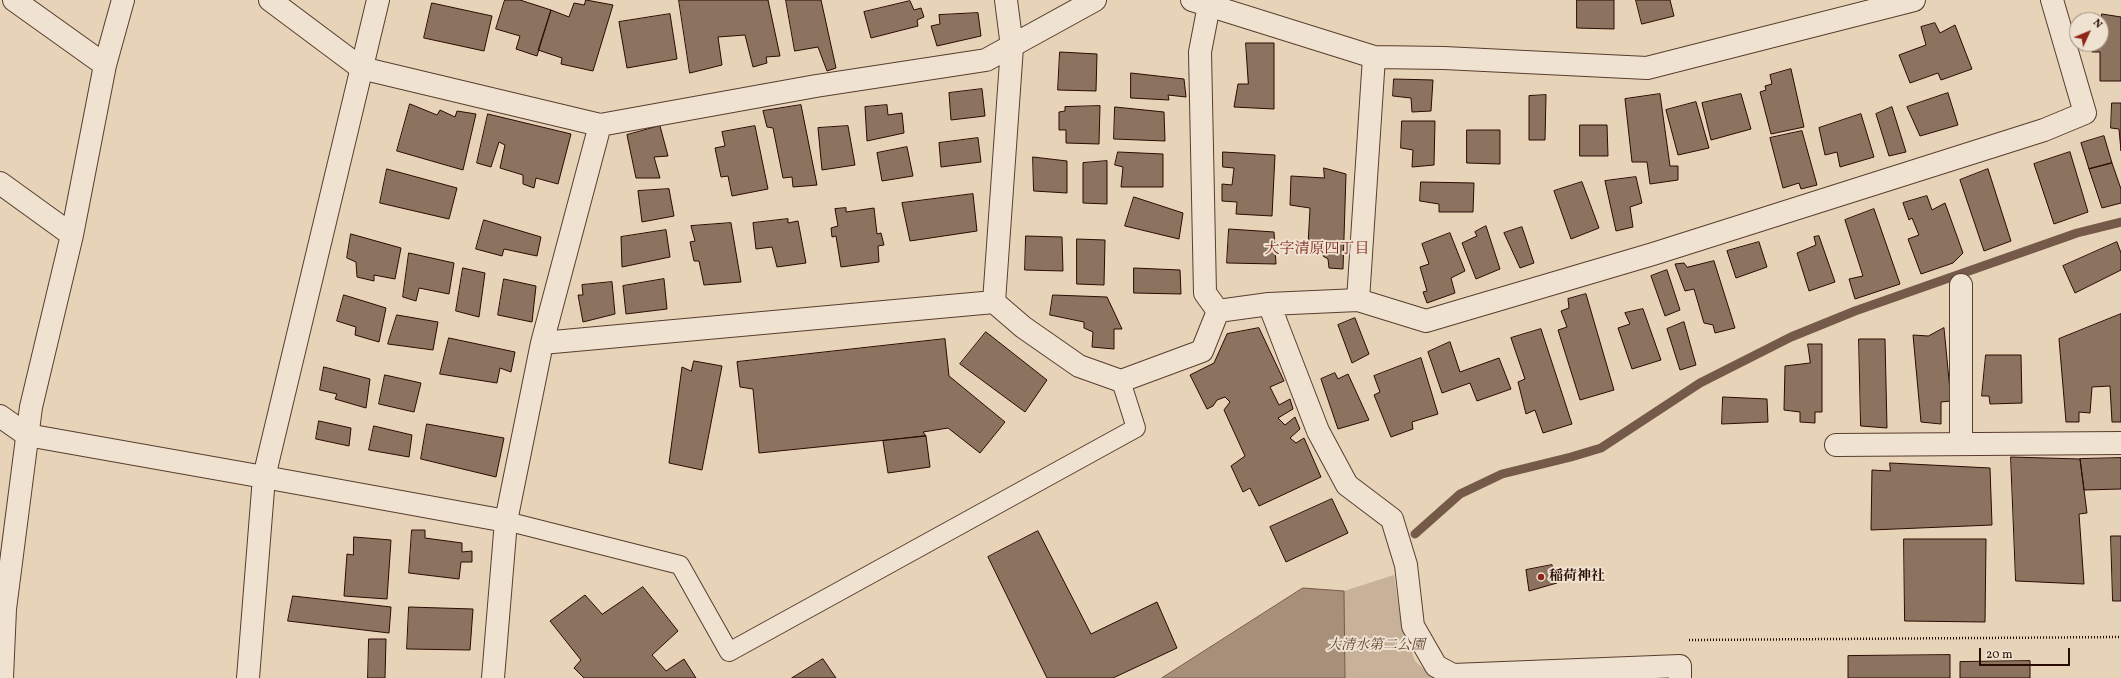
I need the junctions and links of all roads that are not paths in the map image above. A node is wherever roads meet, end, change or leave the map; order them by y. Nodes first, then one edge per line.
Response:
1 (14, 0) edge
2 (123, 0) edge
3 (270, 0) edge
4 (378, 0) edge
5 (1006, 0) edge
6 (1095, 0) edge
7 (1914, 0) edge
8 (2052, 0) edge
9 (1200, 3) edge
10 (1012, 47) junction
11 (1374, 57) junction
12 (105, 65) junction
13 (361, 68) junction
14 (600, 125) junction
15 (0, 183) edge
16 (72, 235) junction
17 (1961, 285) dead end
18 (1358, 300) junction
19 (994, 302) junction
20 (1269, 304) junction
21 (1218, 311) junction
22 (542, 343) junction
23 (1121, 381) junction
24 (0, 416) edge
25 (27, 435) junction
26 (2121, 443) edge
27 (1962, 444) junction
28 (1836, 445) dead end
29 (264, 477) junction
30 (506, 521) junction
31 (3, 608) edge
32 (1680, 672) edge
33 (2, 678) edge
34 (248, 678) edge
35 (493, 678) edge

1 - 12 street
2 - 12 street
3 - 13 street
4 - 13 street
5 - 10 street
6 - 10 street
7 - 11 street
8 - 18 street
9 - 11 street
9 - 21 street
10 - 14 street
10 - 19 street
11 - 18 street
12 - 16 street
13 - 14 street
13 - 29 street
14 - 22 street
15 - 16 street
16 - 25 street
17 - 27 street
18 - 20 street
19 - 22 street
19 - 23 street
20 - 21 street
20 - 32 street
21 - 23 street
22 - 30 street
23 - 30 lane
24 - 25 street
25 - 29 street
25 - 31 street
26 - 27 street
27 - 28 street
29 - 30 street
29 - 34 street
30 - 35 street
31 - 33 street

